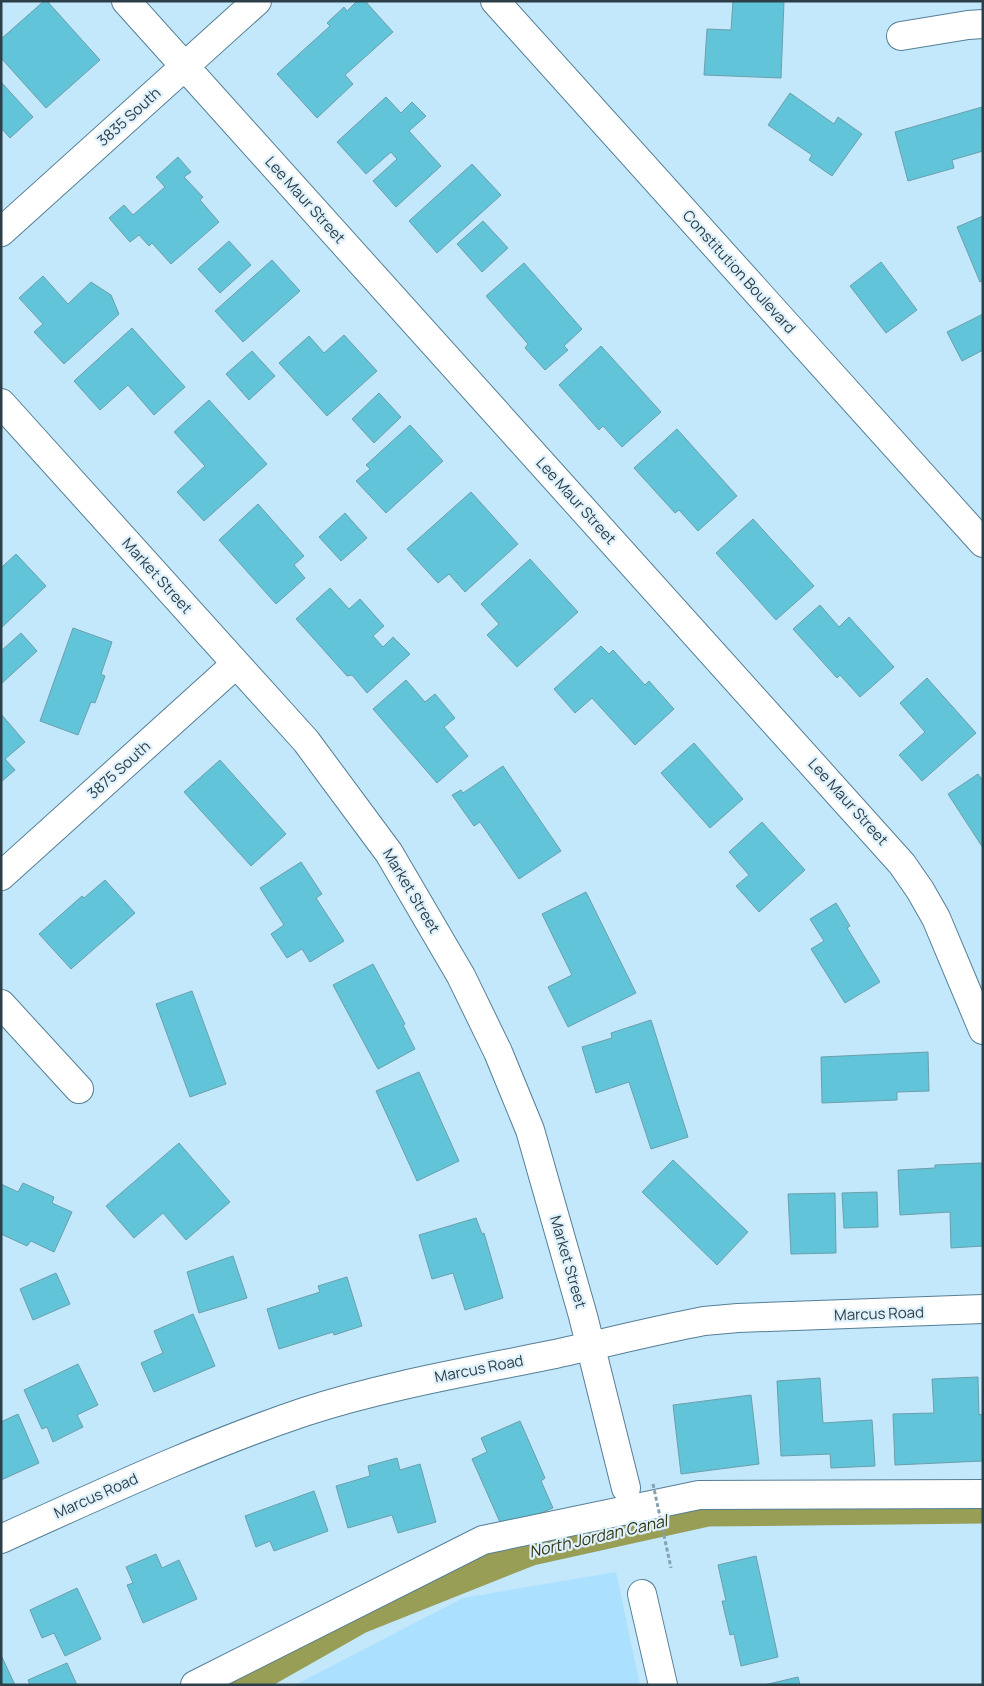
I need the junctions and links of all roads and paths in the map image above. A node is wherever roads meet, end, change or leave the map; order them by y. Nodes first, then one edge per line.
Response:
1 (126, 1) edge
2 (257, 1) edge
3 (495, 1) edge
4 (983, 24) edge
5 (901, 36) dead end
6 (184, 66) junction
7 (1, 232) edge
8 (1, 403) edge
9 (983, 543) edge
10 (236, 664) junction
11 (1, 876) edge
12 (1, 1004) edge
13 (983, 1030) edge
14 (79, 1089) dead end
15 (983, 1309) edge
16 (591, 1346) junction
17 (626, 1488) dead end
18 (655, 1494) junction
19 (983, 1494) edge
20 (1, 1539) edge
21 (671, 1568) dead end
22 (642, 1594) dead end
23 (195, 1685) edge
24 (663, 1685) edge

1 - 6 street, Lee Maur Street
2 - 6 street, 3835 South
3 - 9 street, Constitution Boulevard
4 - 5 street
6 - 7 street, 3835 South
6 - 13 street, Lee Maur Street
8 - 10 street, Market Street
10 - 11 street, 3875 South
10 - 16 street, Market Street
12 - 14 street
15 - 16 street, Marcus Road
16 - 17 street, Market Street
16 - 20 street, Marcus Road
18 - 19 street
18 - 21 path, bridge
18 - 23 street
22 - 24 street

